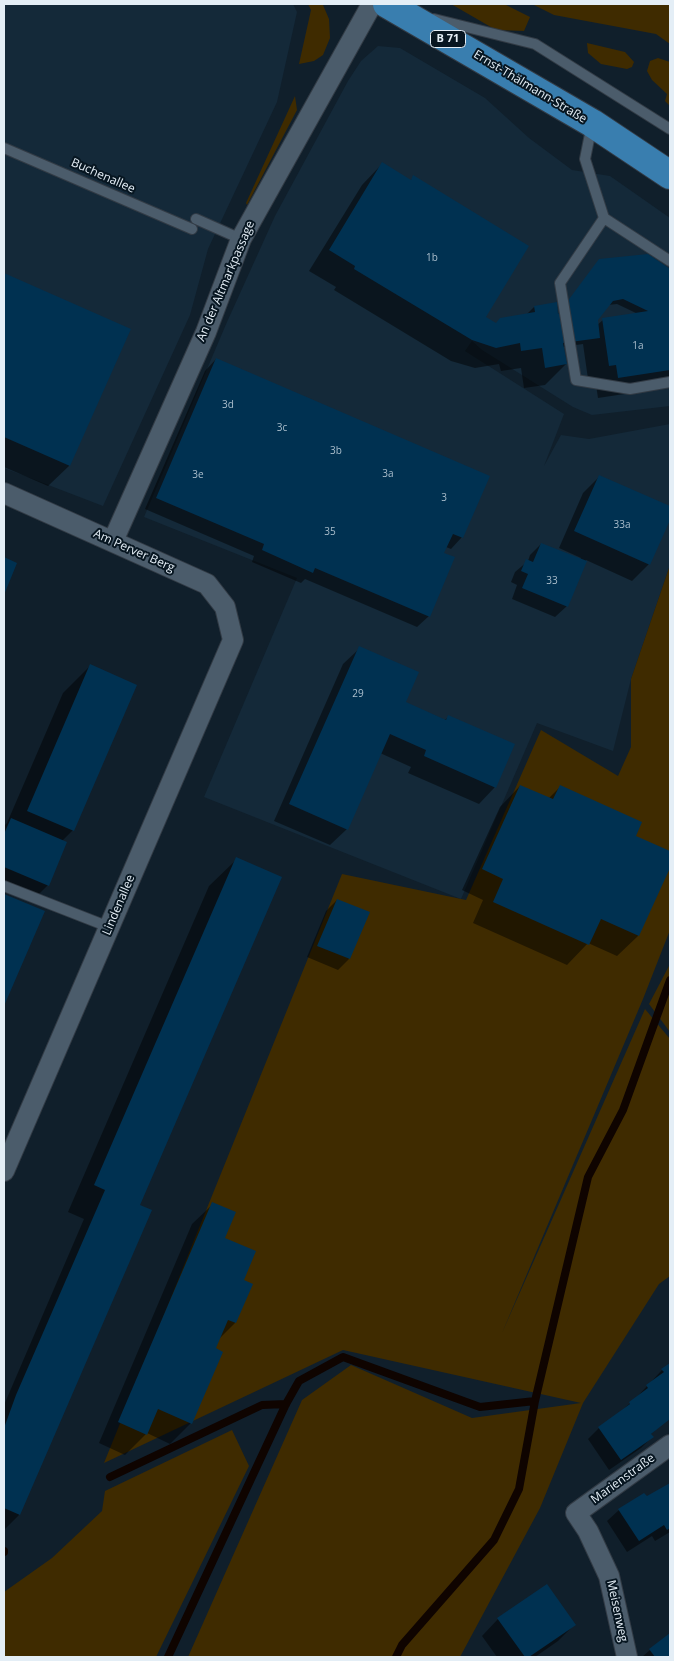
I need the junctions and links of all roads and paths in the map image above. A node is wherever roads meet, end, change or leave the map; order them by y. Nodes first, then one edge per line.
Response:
1 (372, 4) edge
2 (393, 7) edge
3 (592, 123) junction
4 (670, 129) edge
5 (4, 148) edge
6 (670, 175) edge
7 (604, 218) junction
8 (196, 219) dead end
9 (192, 229) dead end
10 (242, 239) junction
11 (670, 261) edge
12 (670, 382) edge
13 (4, 493) edge
14 (112, 541) junction
15 (233, 640) joint
16 (4, 886) edge
17 (109, 927) junction
18 (4, 1171) edge
19 (670, 1445) edge
20 (576, 1513) joint
21 (627, 1657) edge

1 - 10 street, An der Altmarkpassage
2 - 3 main road, Ernst-Thälmann-Straße / B 71
2 - 4 lane
3 - 6 main road, Ernst-Thälmann-Straße / B 71
3 - 7 lane
5 - 9 lane, Buchenallee
7 - 11 lane
7 - 12 lane
8 - 10 lane
10 - 14 street, An der Altmarkpassage
13 - 14 street, Am Perver Berg
14 - 15 street, Am Perver Berg
15 - 17 street, Lindenallee
16 - 17 lane
17 - 18 street, Lindenallee
19 - 20 street, Marienstraße
20 - 21 street, Meisenweg

